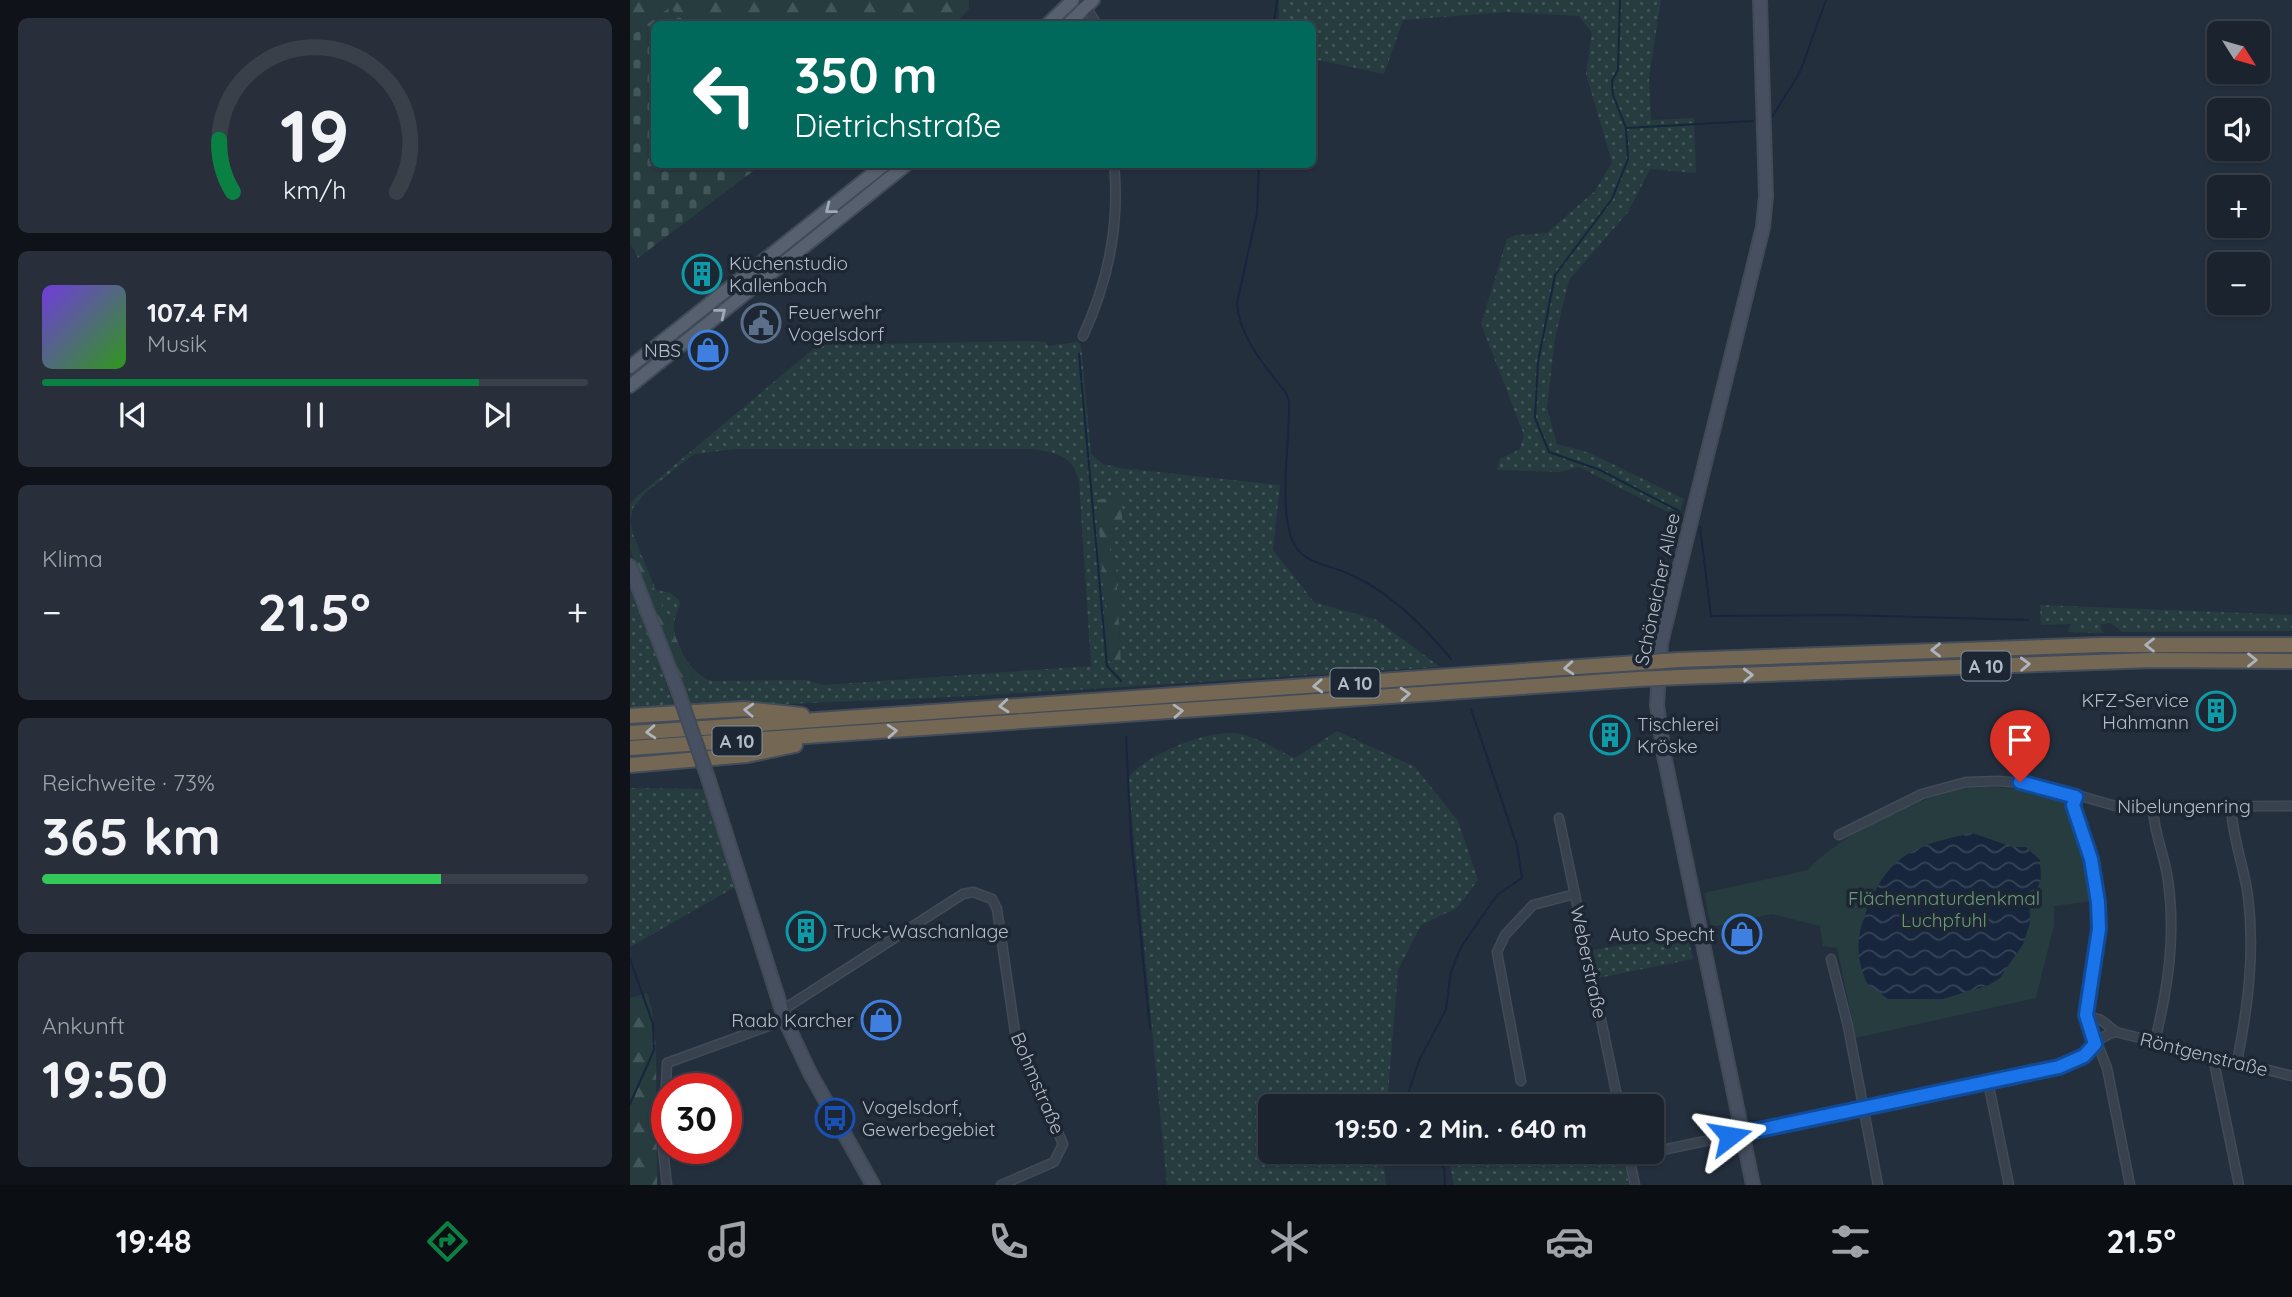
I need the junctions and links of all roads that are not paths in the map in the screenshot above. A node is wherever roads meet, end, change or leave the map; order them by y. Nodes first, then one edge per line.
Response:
1 (1073, 0) edge
2 (1760, 0) edge
3 (1087, 2) edge
4 (1051, 21) edge
5 (1071, 21) edge
6 (1096, 21) edge
7 (880, 168) edge
8 (902, 168) edge
9 (1114, 168) edge
10 (1083, 336) dead end
11 (630, 366) edge
12 (630, 386) edge
13 (630, 566) edge
14 (2292, 645) edge
15 (2292, 661) edge
16 (630, 716) edge
17 (843, 727) junction
18 (630, 733) edge
19 (630, 748) edge
20 (630, 765) edge
21 (2076, 797) junction
22 (2231, 806) junction
23 (2292, 806) edge
24 (2153, 807) junction
25 (1559, 818) dead end
26 (1839, 835) dead end
27 (1575, 894) junction
28 (1831, 959) dead end
29 (2086, 1015) junction
30 (783, 1016) junction
31 (2116, 1032) junction
32 (2155, 1041) junction
33 (2095, 1044) junction
34 (2217, 1057) junction
35 (2237, 1062) junction
36 (2292, 1076) edge
37 (1521, 1081) dead end
38 (1988, 1082) junction
39 (1617, 1094) edge
40 (1863, 1108) junction
41 (1743, 1134) junction
42 (1664, 1148) edge
43 (1631, 1164) edge
44 (667, 1185) edge
45 (873, 1185) edge
46 (1001, 1185) edge
47 (1635, 1185) edge
48 (1753, 1185) edge
49 (1878, 1185) edge
50 (2009, 1185) edge
51 (2130, 1185) edge
52 (2239, 1185) edge

1 - 4 main road
2 - 41 street, Schöneicher Allee
3 - 5 main road
3 - 6 street
7 -> 11 main road
12 -> 8 main road
9 - 10 street
13 - 30 street, bridge
14 -> 17 highway, A 10, bridge
17 -> 15 highway, A 10, bridge
17 -> 16 highway
17 -> 18 highway, A 10
17 - 19 highway, A 10
17 - 20 highway
21 - 24 street, Nibelungenring
21 - 26 street, Nibelungenring
21 - 29 street
22 - 23 street, Nibelungenring
22 - 24 street, Nibelungenring
22 - 35 street
24 - 32 street
25 - 27 street, Weberstraße
27 - 37 street
27 - 39 street, Weberstraße
28 - 40 street
29 - 31 street, Röntgenstraße
29 - 33 street
30 - 44 street
30 - 45 street
30 - 46 street, Bohmstraße
31 - 32 street, Röntgenstraße
31 - 33 street, Röntgenstraße
32 - 34 street, Röntgenstraße
33 - 38 street, Röntgenstraße
33 - 51 street
34 - 35 street, Röntgenstraße
34 - 52 street
35 - 36 street, Röntgenstraße
38 - 40 street, Röntgenstraße
38 - 50 street
40 - 41 street, Röntgenstraße
40 - 49 street
41 - 42 street, Röntgenstraße
41 - 48 street, Schöneicher Allee
43 - 47 street

